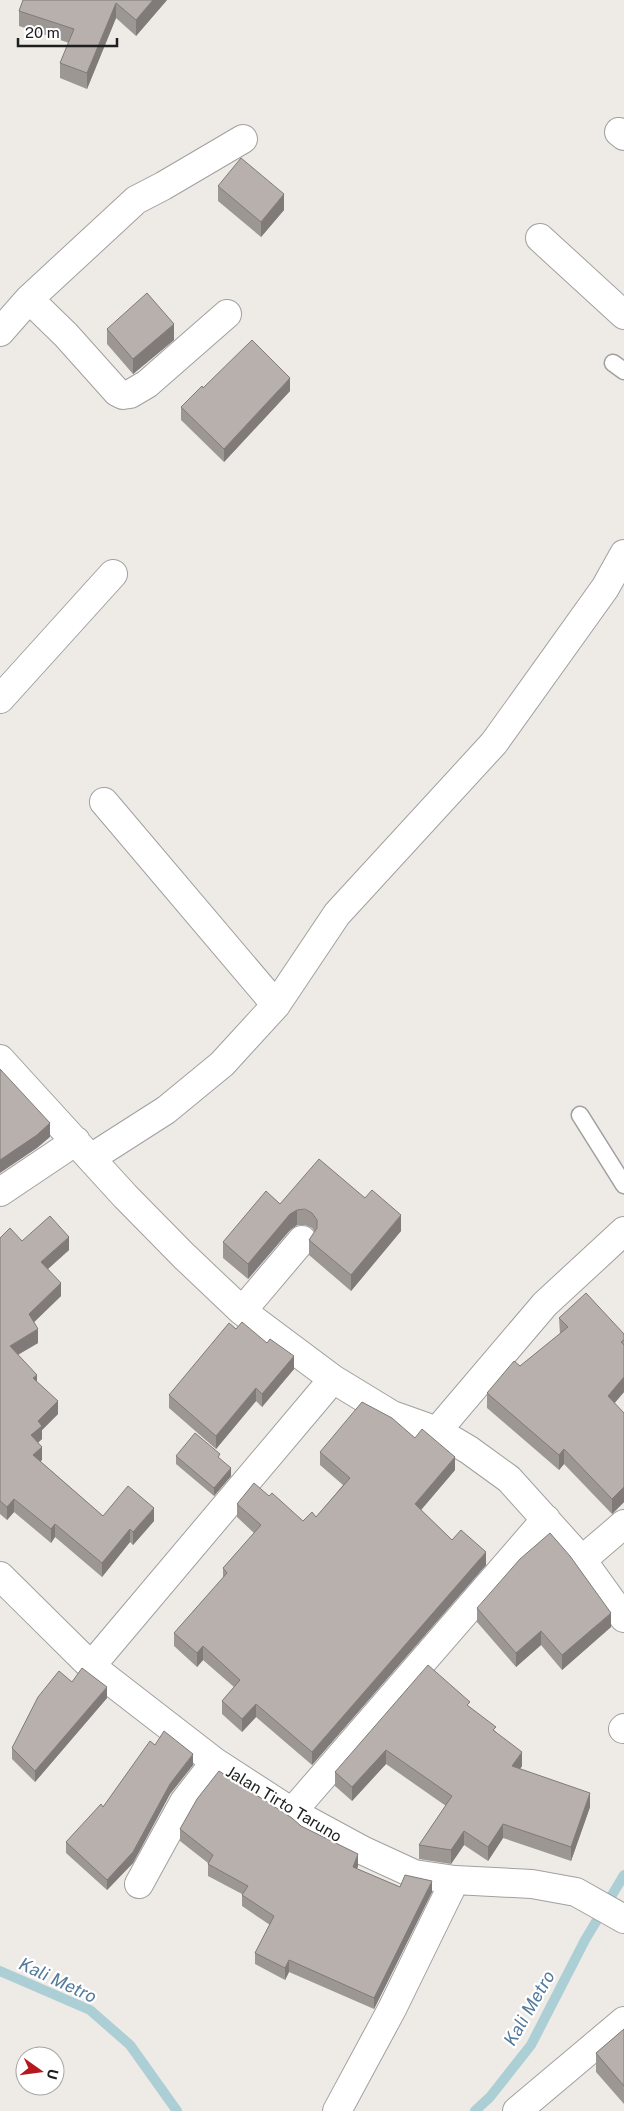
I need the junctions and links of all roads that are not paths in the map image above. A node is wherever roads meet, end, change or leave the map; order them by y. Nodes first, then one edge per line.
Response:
1 (243, 139) dead end
2 (540, 238) dead end
3 (29, 299) junction
4 (227, 314) dead end
5 (624, 315) edge
6 (0, 332) edge
7 (624, 554) edge
8 (113, 574) dead end
9 (0, 698) edge
10 (104, 802) dead end
11 (276, 1005) junction
12 (0, 1059) edge
13 (580, 1115) dead end
14 (83, 1149) junction
15 (624, 1185) edge
16 (0, 1192) edge
17 (624, 1231) edge
18 (302, 1240) dead end
19 (242, 1311) junction
20 (333, 1379) junction
21 (437, 1431) junction
22 (546, 1520) junction
23 (624, 1524) edge
24 (582, 1560) junction
25 (0, 1576) edge
26 (623, 1614) edge
27 (91, 1666) junction
28 (215, 1762) junction
29 (292, 1812) junction
30 (455, 1880) junction
31 (140, 1884) dead end
32 (622, 1917) edge
33 (624, 2021) edge
34 (337, 2111) edge
35 (517, 2111) edge

1 - 3 street
2 - 5 street
3 - 4 street
3 - 6 street
7 - 11 street
8 - 9 street
10 - 11 street
11 - 14 street
12 - 14 street
13 - 15 lane
14 - 16 street
14 - 19 street
17 - 21 street
18 - 19 street
19 - 20 street
20 - 21 street
20 - 27 street
21 - 22 street
22 - 24 street
22 - 29 street
23 - 24 street
24 - 26 street
25 - 27 street, Jalan Tirto Taruno
27 - 28 street, Jalan Tirto Taruno
28 - 29 street, Jalan Tirto Taruno
28 - 31 street
29 - 30 street, Jalan Tirto Taruno
30 - 32 street, Jalan Tirto Taruno
30 - 34 street
33 - 35 street

